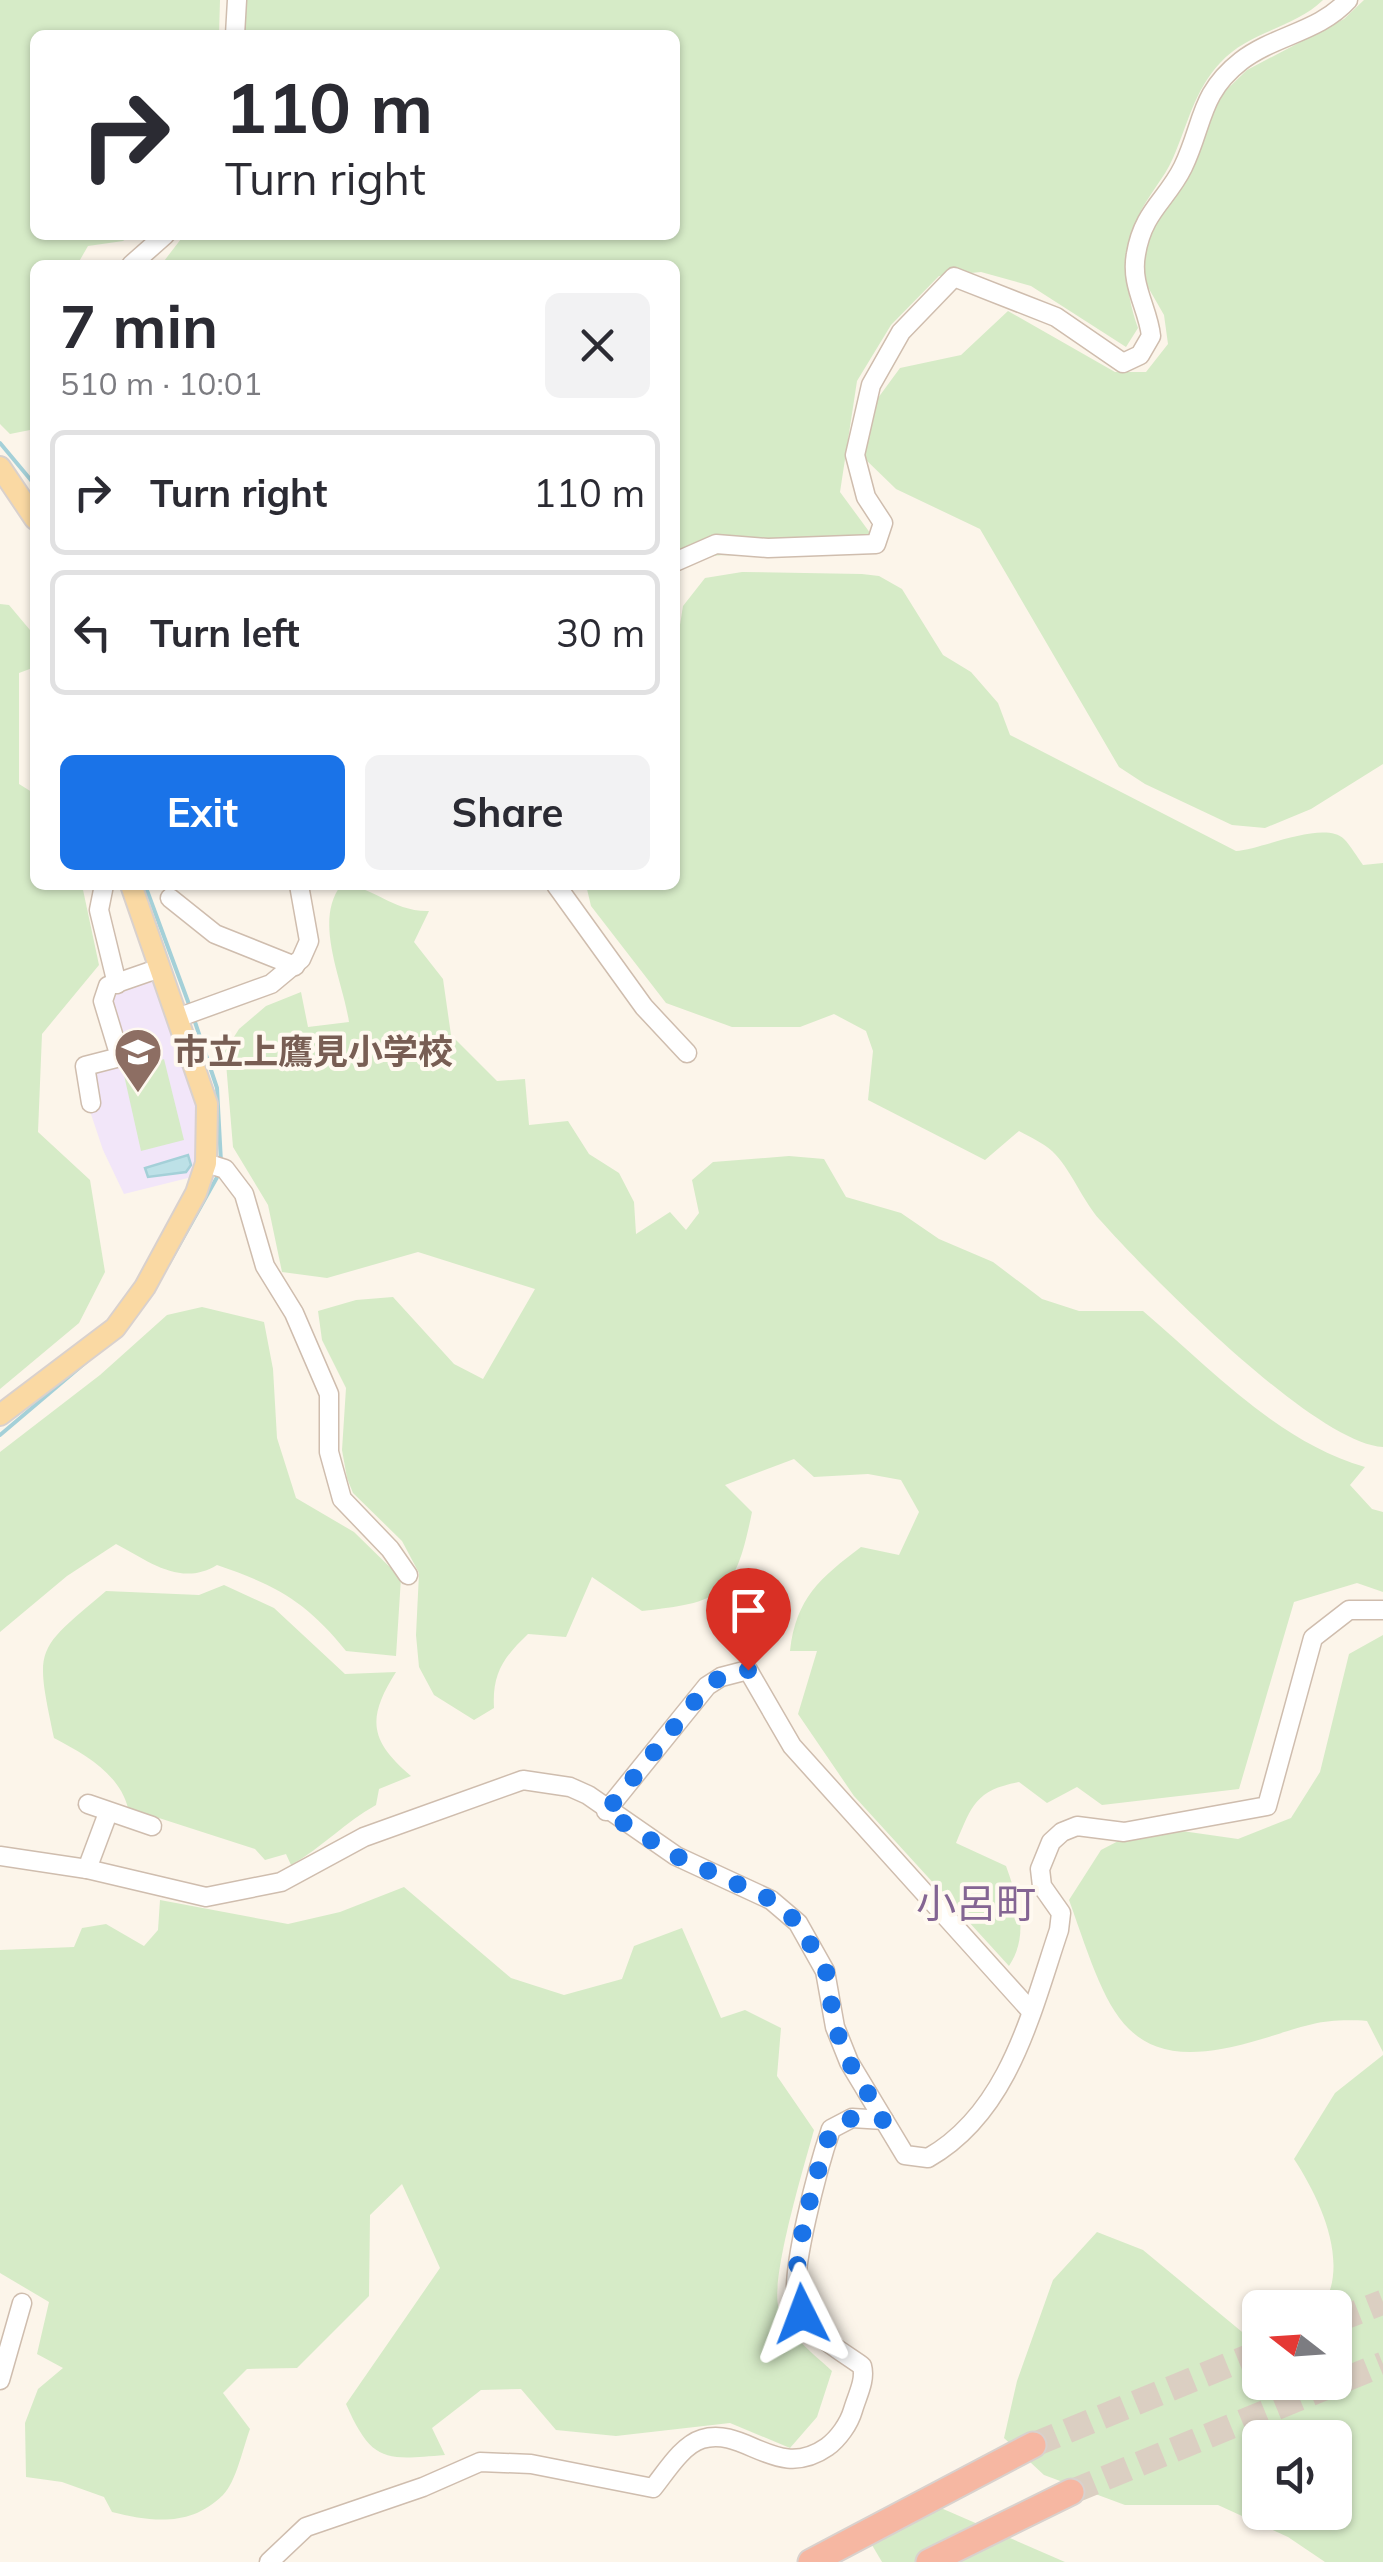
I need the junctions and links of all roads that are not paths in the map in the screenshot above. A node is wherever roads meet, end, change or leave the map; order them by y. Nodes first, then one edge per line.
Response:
1 (236, 0) edge
2 (1348, 0) edge
3 (235, 30) edge
4 (159, 240) edge
5 (137, 260) edge
6 (0, 467) edge
7 (29, 494) edge
8 (680, 560) edge
9 (103, 890) edge
10 (133, 890) edge
11 (300, 890) edge
12 (560, 890) edge
13 (170, 898) dead end
14 (295, 966) junction
15 (160, 968) junction
16 (116, 984) junction
17 (179, 1017) junction
18 (687, 1053) dead end
19 (90, 1103) dead end
20 (214, 1165) junction
21 (0, 1415) edge
22 (408, 1575) dead end
23 (1383, 1610) edge
24 (88, 1804) dead end
25 (606, 1812) junction
26 (108, 1813) junction
27 (152, 1826) dead end
28 (0, 1856) edge
29 (86, 1869) junction
30 (1030, 2010) junction
31 (884, 2120) junction
32 (22, 2303) dead end
33 (0, 2380) edge
34 (1034, 2445) tunnel mouth
35 (1071, 2492) tunnel mouth
36 (269, 2562) edge
37 (811, 2562) edge
38 (930, 2562) edge

1 - 3 street
2 - 8 street
4 - 5 street
6 - 7 main road
9 - 16 street
10 - 15 main road
11 - 14 street
12 - 18 street
13 - 14 street
14 - 17 street
15 - 16 street
15 - 17 main road
16 - 19 street
17 - 20 main road
20 - 21 main road
20 - 22 street
23 - 30 street
24 - 26 street
25 - 29 street
25 - 30 street
25 - 31 street
26 - 27 street
26 - 29 street
28 - 29 street
30 - 31 street
31 - 36 street
32 - 33 street
34 - 37 highway
35 - 38 highway

